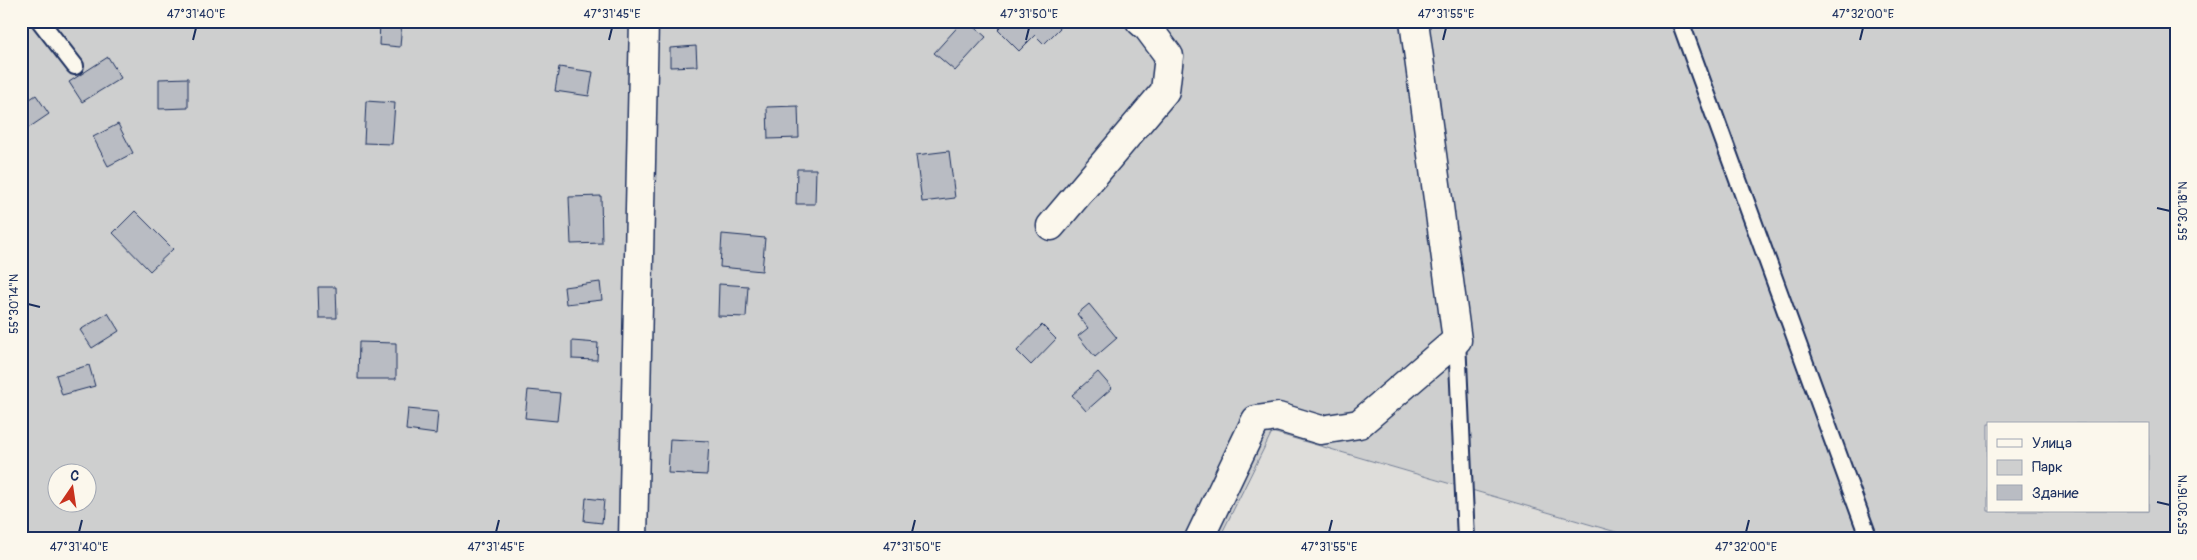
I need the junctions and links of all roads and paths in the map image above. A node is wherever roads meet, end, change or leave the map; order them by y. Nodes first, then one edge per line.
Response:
1 (40, 21) edge
2 (644, 21) edge
3 (1140, 21) edge
4 (1414, 21) edge
5 (1680, 21) edge
6 (75, 66) dead end
7 (1051, 226) dead end
8 (1457, 340) junction
9 (633, 539) edge
10 (1199, 539) edge
11 (1466, 539) edge
12 (1869, 539) edge

1 - 6 lane
2 - 9 street
3 - 7 street
4 - 8 street
5 - 12 lane
8 - 10 street
8 - 11 lane

